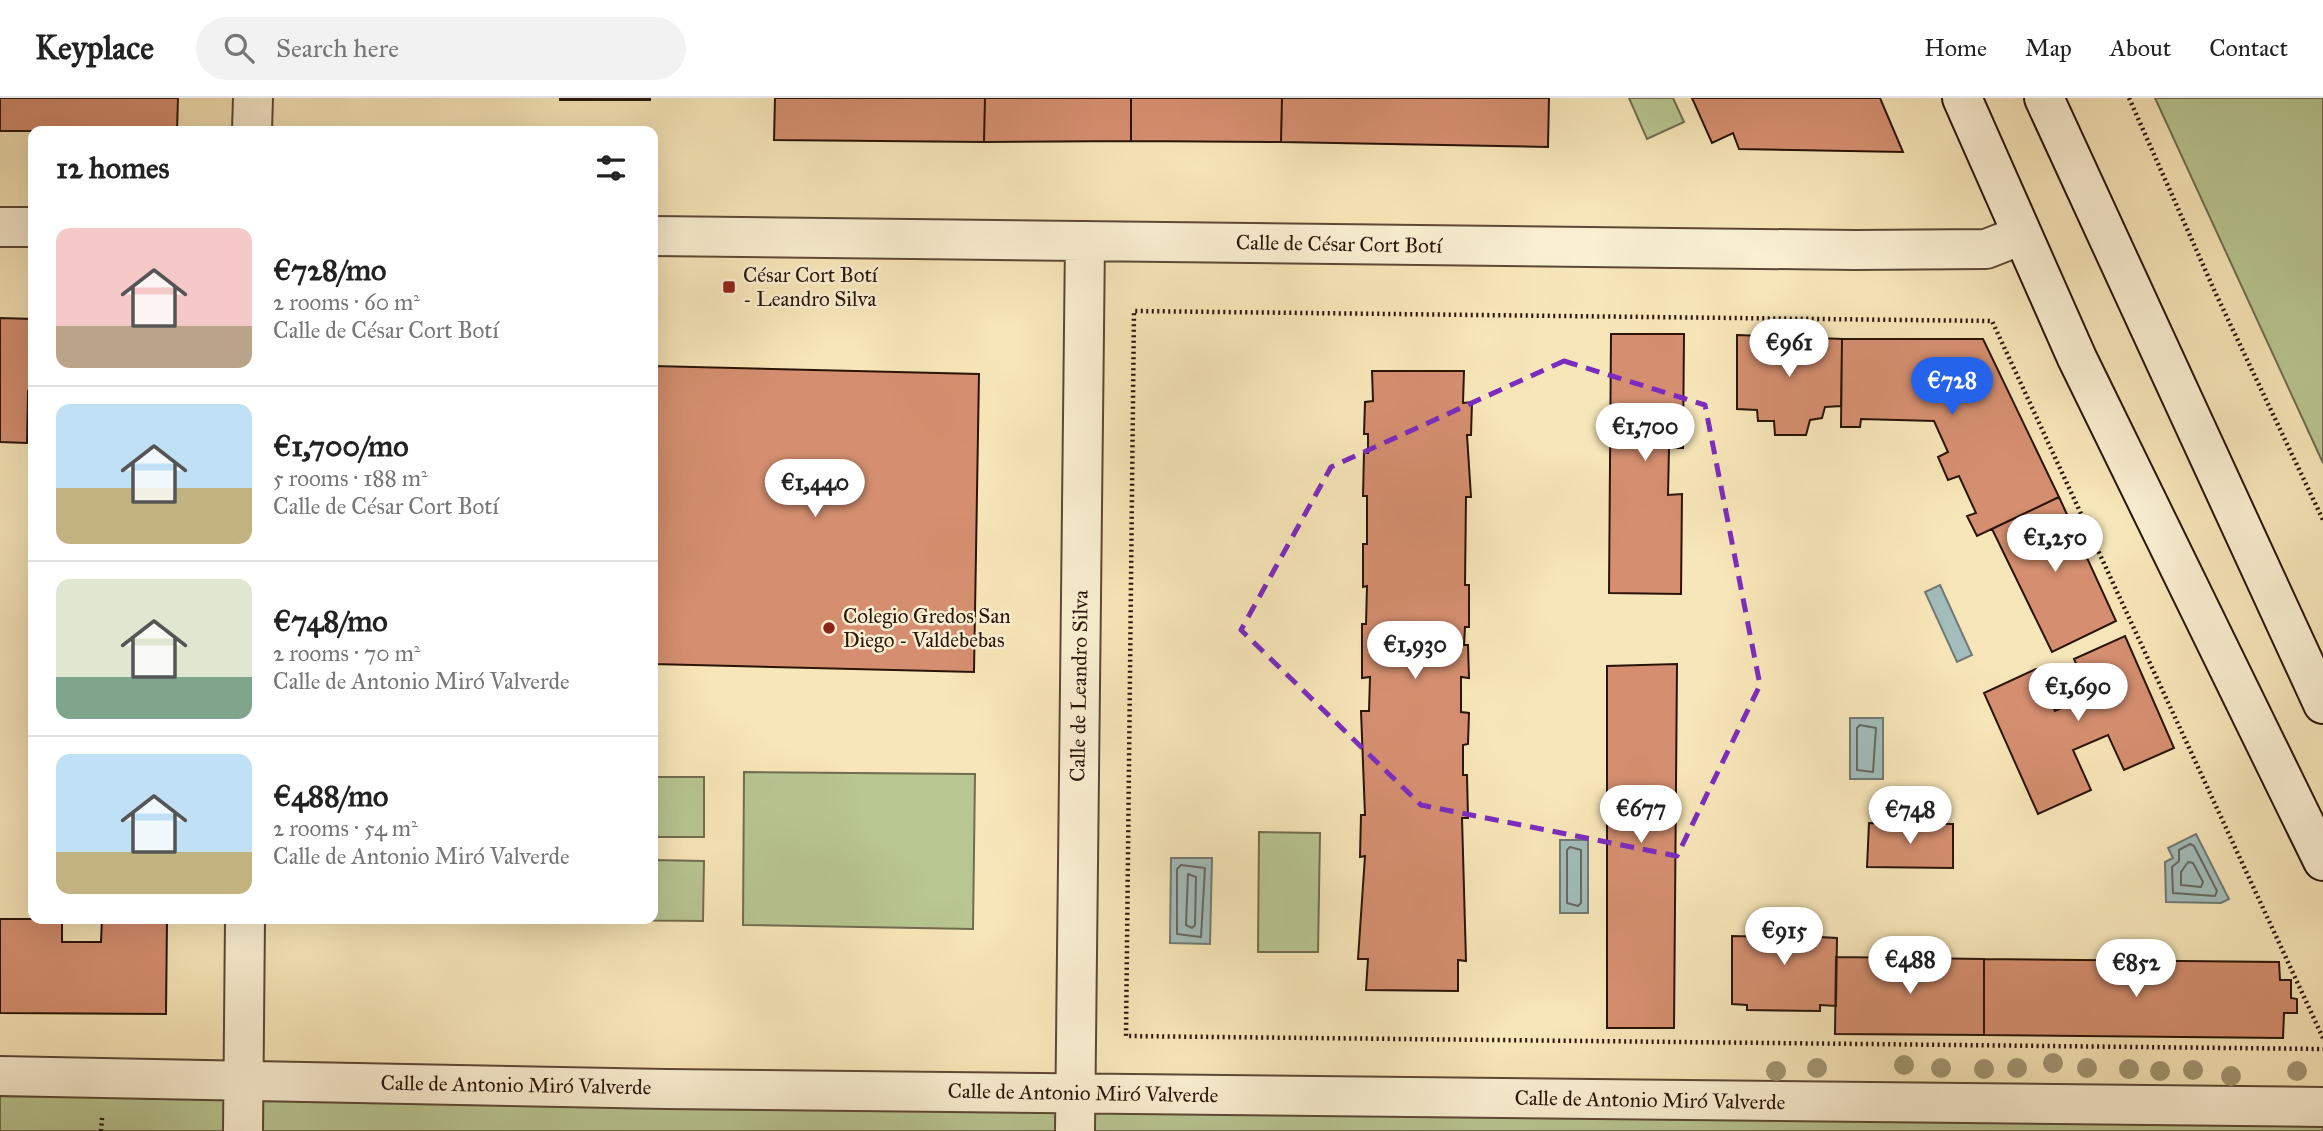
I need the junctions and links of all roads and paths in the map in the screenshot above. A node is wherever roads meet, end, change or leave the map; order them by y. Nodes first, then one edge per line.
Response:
1 (253, 98) edge
2 (1962, 98) edge
3 (2043, 98) edge
4 (2129, 98) edge
5 (253, 126) edge
6 (0, 227) edge
7 (28, 227) edge
8 (2022, 235) junction
9 (658, 236) edge
10 (1085, 241) junction
11 (2323, 520) edge
12 (2323, 704) edge
13 (2323, 862) edge
14 (245, 924) edge
15 (2323, 1038) edge
16 (2323, 1049) edge
17 (0, 1076) edge
18 (243, 1080) junction
19 (1075, 1093) junction
20 (2167, 1106) junction
21 (2323, 1107) edge
22 (243, 1131) edge
23 (1075, 1131) edge
24 (2197, 1131) edge

1 - 5 street
2 - 8 street
3 - 12 street
4 - 11 path
6 - 7 street
8 - 10 street, Calle de César Cort Botí
8 - 13 street
9 - 10 street, Calle de César Cort Botí
10 - 19 street, Calle de Leandro Silva
14 - 18 street
15 - 16 path
17 - 18 street, Calle de Antonio Miró Valverde
18 - 19 street, Calle de Antonio Miró Valverde
18 - 22 street
19 - 20 street, Calle de Antonio Miró Valverde
19 - 23 street, Calle de Leandro Silva
20 - 21 street, Calle de Antonio Miró Valverde
20 - 24 street

